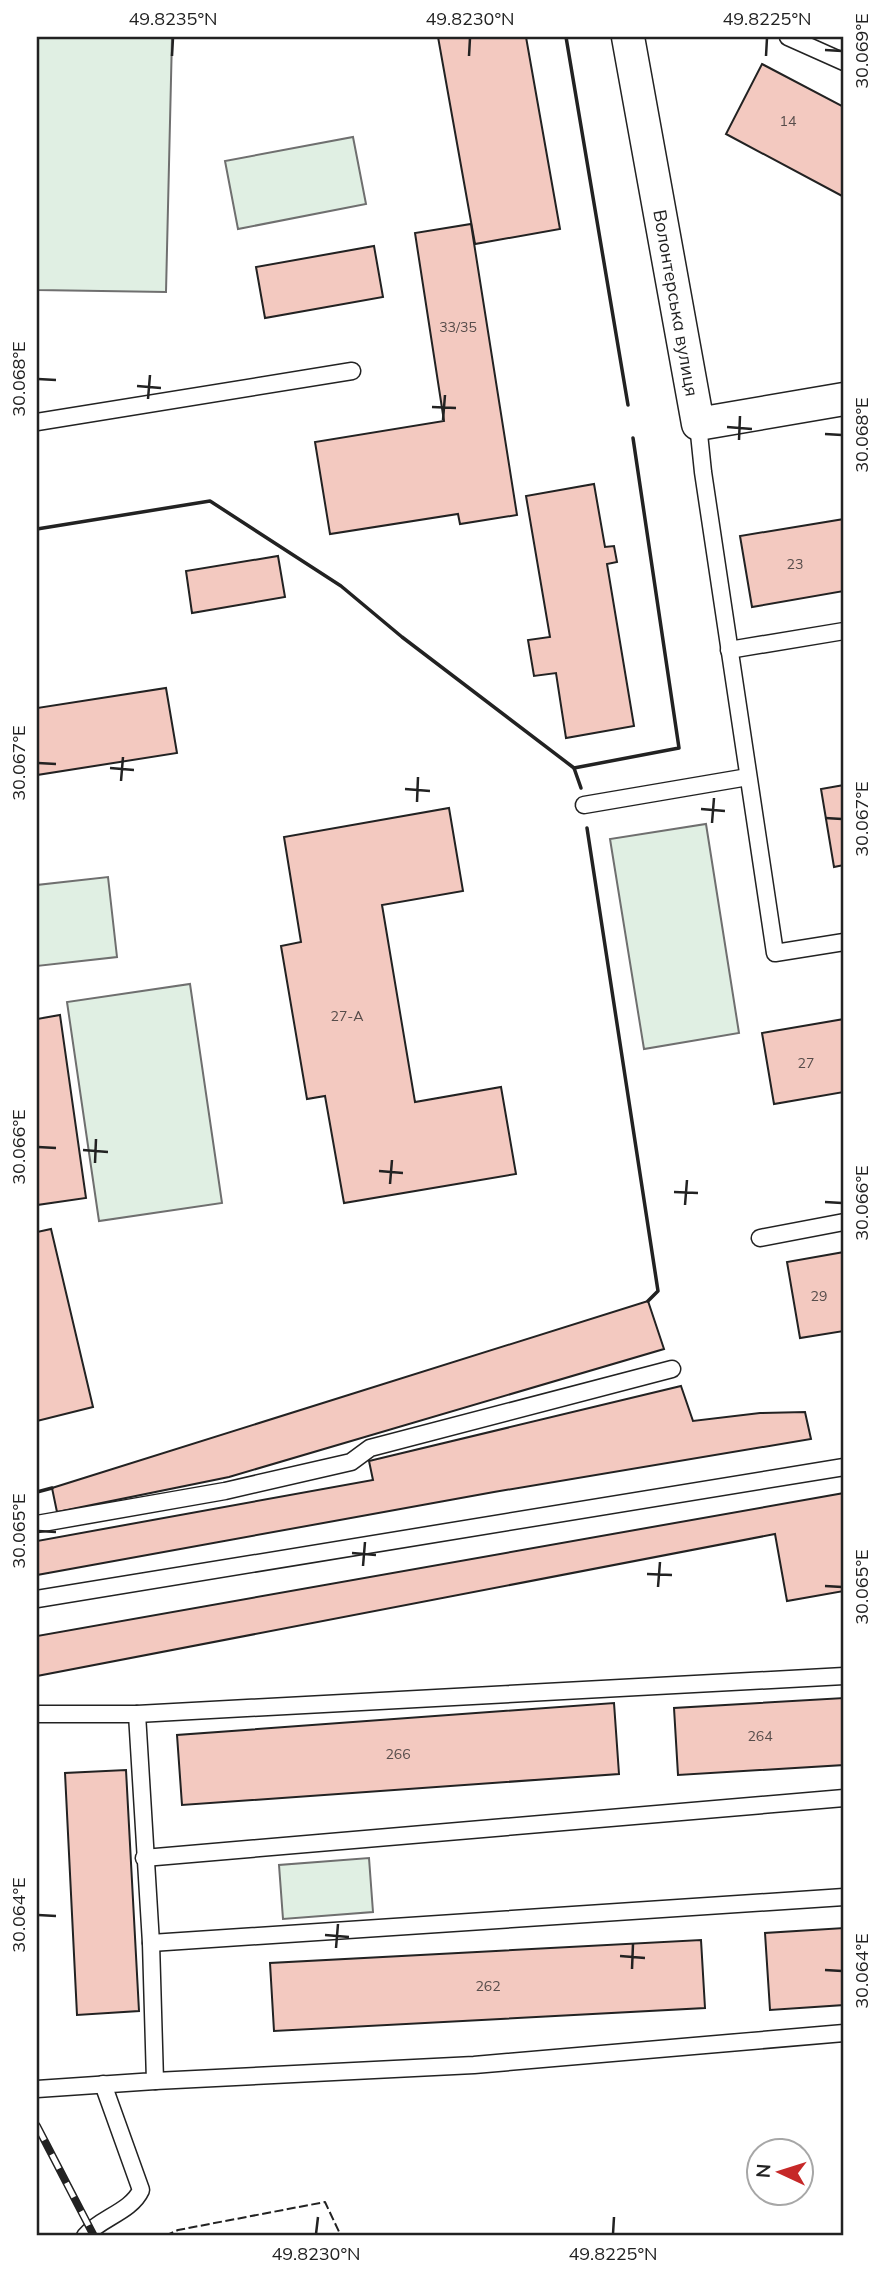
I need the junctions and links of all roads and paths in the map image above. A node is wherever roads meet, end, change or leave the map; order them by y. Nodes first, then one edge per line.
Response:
1 (628, 37) edge
2 (788, 37) edge
3 (844, 62) edge
4 (352, 371) dead end
5 (844, 399) edge
6 (37, 422) edge
7 (698, 424) junction
8 (844, 631) edge
9 (729, 650) junction
10 (748, 778) junction
11 (584, 805) dead end
12 (844, 942) edge
13 (844, 1222) edge
14 (760, 1238) dead end
15 (672, 1369) dead end
16 (844, 1467) edge
17 (37, 1524) edge
18 (37, 1600) edge
19 (844, 1676) edge
20 (37, 1714) edge
21 (137, 1714) junction
22 (844, 1798) edge
23 (145, 1858) junction
24 (844, 1897) edge
25 (151, 1943) junction
26 (844, 2033) edge
27 (155, 2081) junction
28 (103, 2084) junction
29 (37, 2089) edge
30 (85, 2236) edge

1 - 7 street, Волонтерська вулиця
2 - 3 lane
4 - 6 lane
5 - 7 street
7 - 9 lane
8 - 9 lane
9 - 10 lane
10 - 11 lane
10 - 12 lane
13 - 14 lane
15 - 17 lane
16 - 18 lane
19 - 21 lane
20 - 21 lane
21 - 23 lane
22 - 23 lane
23 - 25 lane
24 - 25 lane
25 - 27 lane
26 - 27 lane
27 - 28 lane
28 - 29 lane
28 - 30 lane

